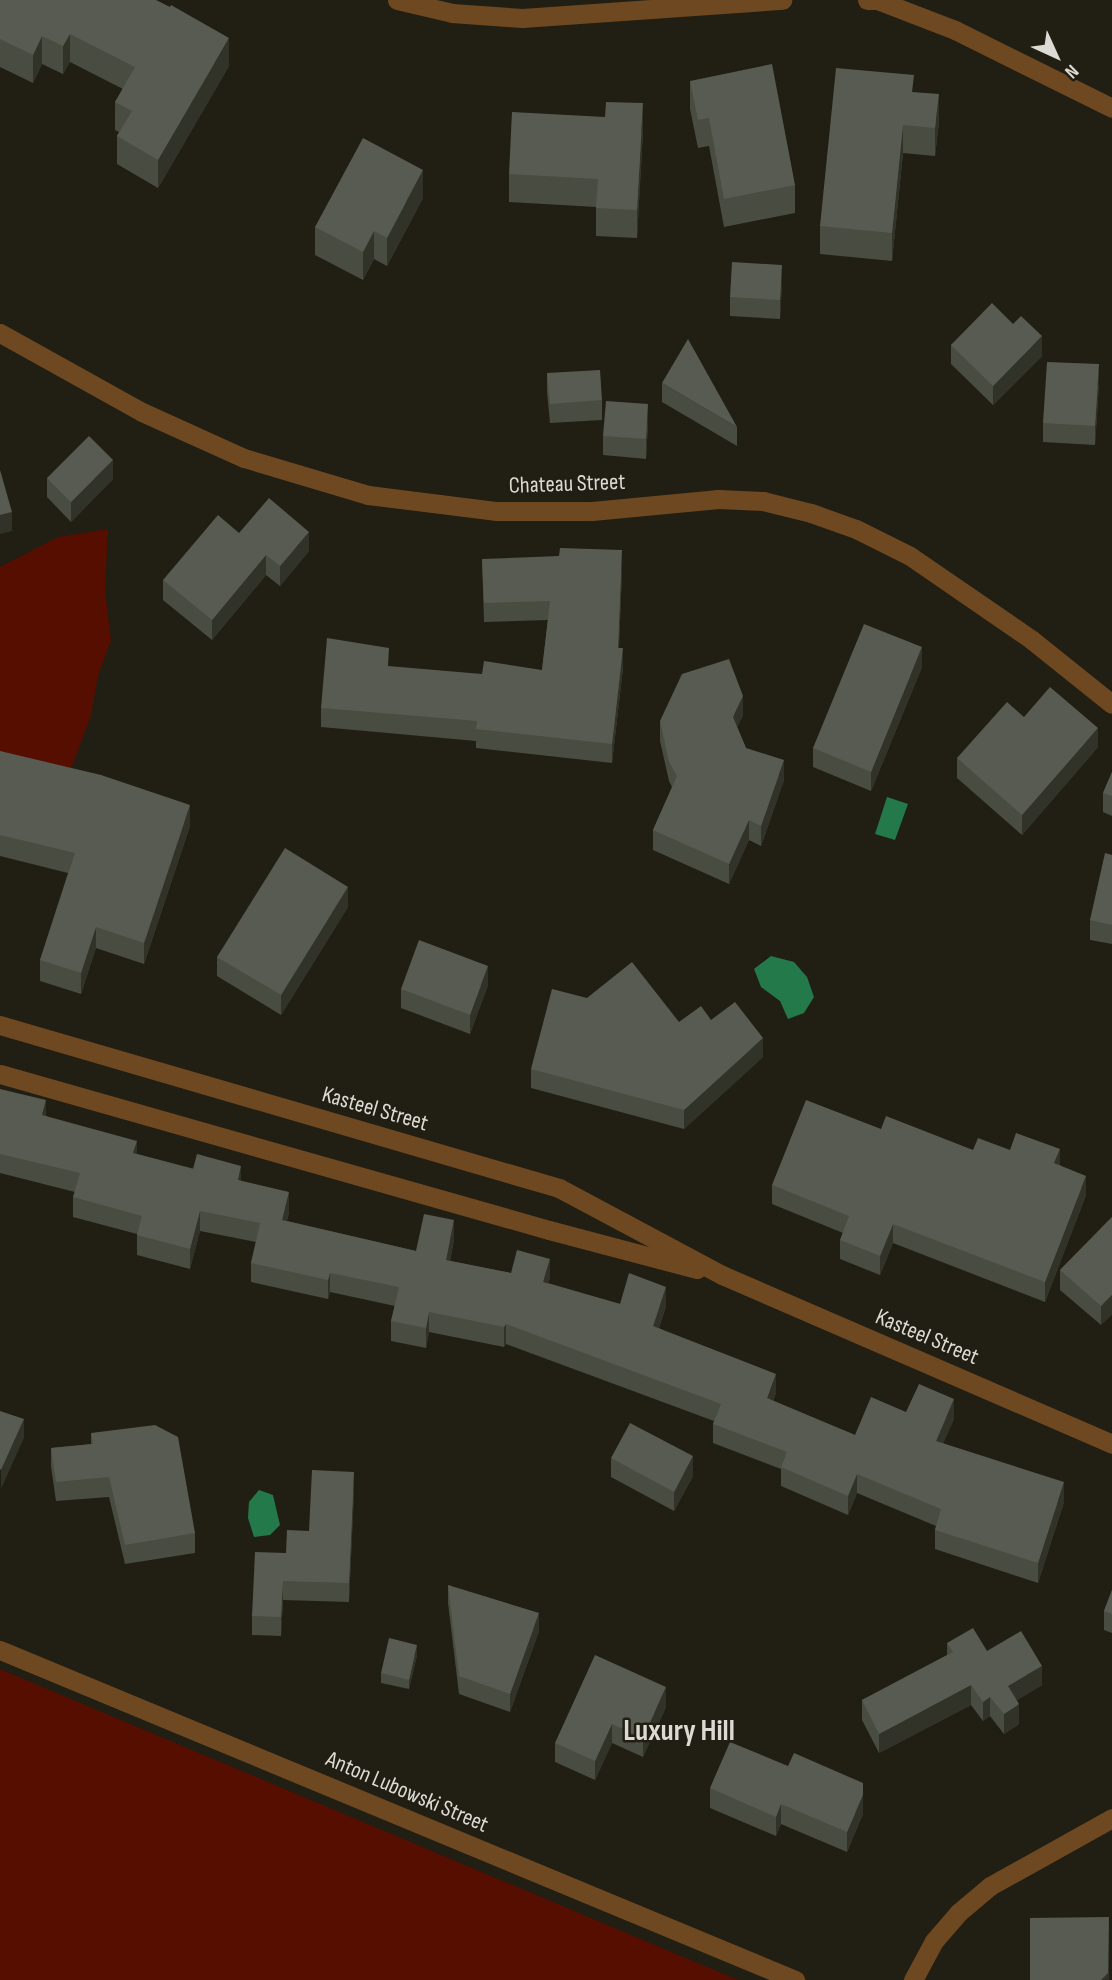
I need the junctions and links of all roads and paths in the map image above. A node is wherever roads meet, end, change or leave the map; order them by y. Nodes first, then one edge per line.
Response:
1 (397, 0) edge
2 (782, 0) edge
3 (867, 0) edge
4 (877, 0) edge
5 (1112, 108) edge
6 (0, 333) edge
7 (1112, 704) edge
8 (0, 1025) edge
9 (0, 1074) edge
10 (722, 1275) junction
11 (1112, 1444) edge
12 (0, 1650) edge
13 (1112, 1818) edge
14 (795, 1980) edge
15 (913, 1980) edge

1 - 2 street
3 - 4 street
4 - 5 street
6 - 7 street, Chateau Street
8 - 10 street, Kasteel Street
9 - 10 street, Kasteel Street
10 - 11 street, Kasteel Street
12 - 14 street, Anton Lubowski Street
13 - 15 street

